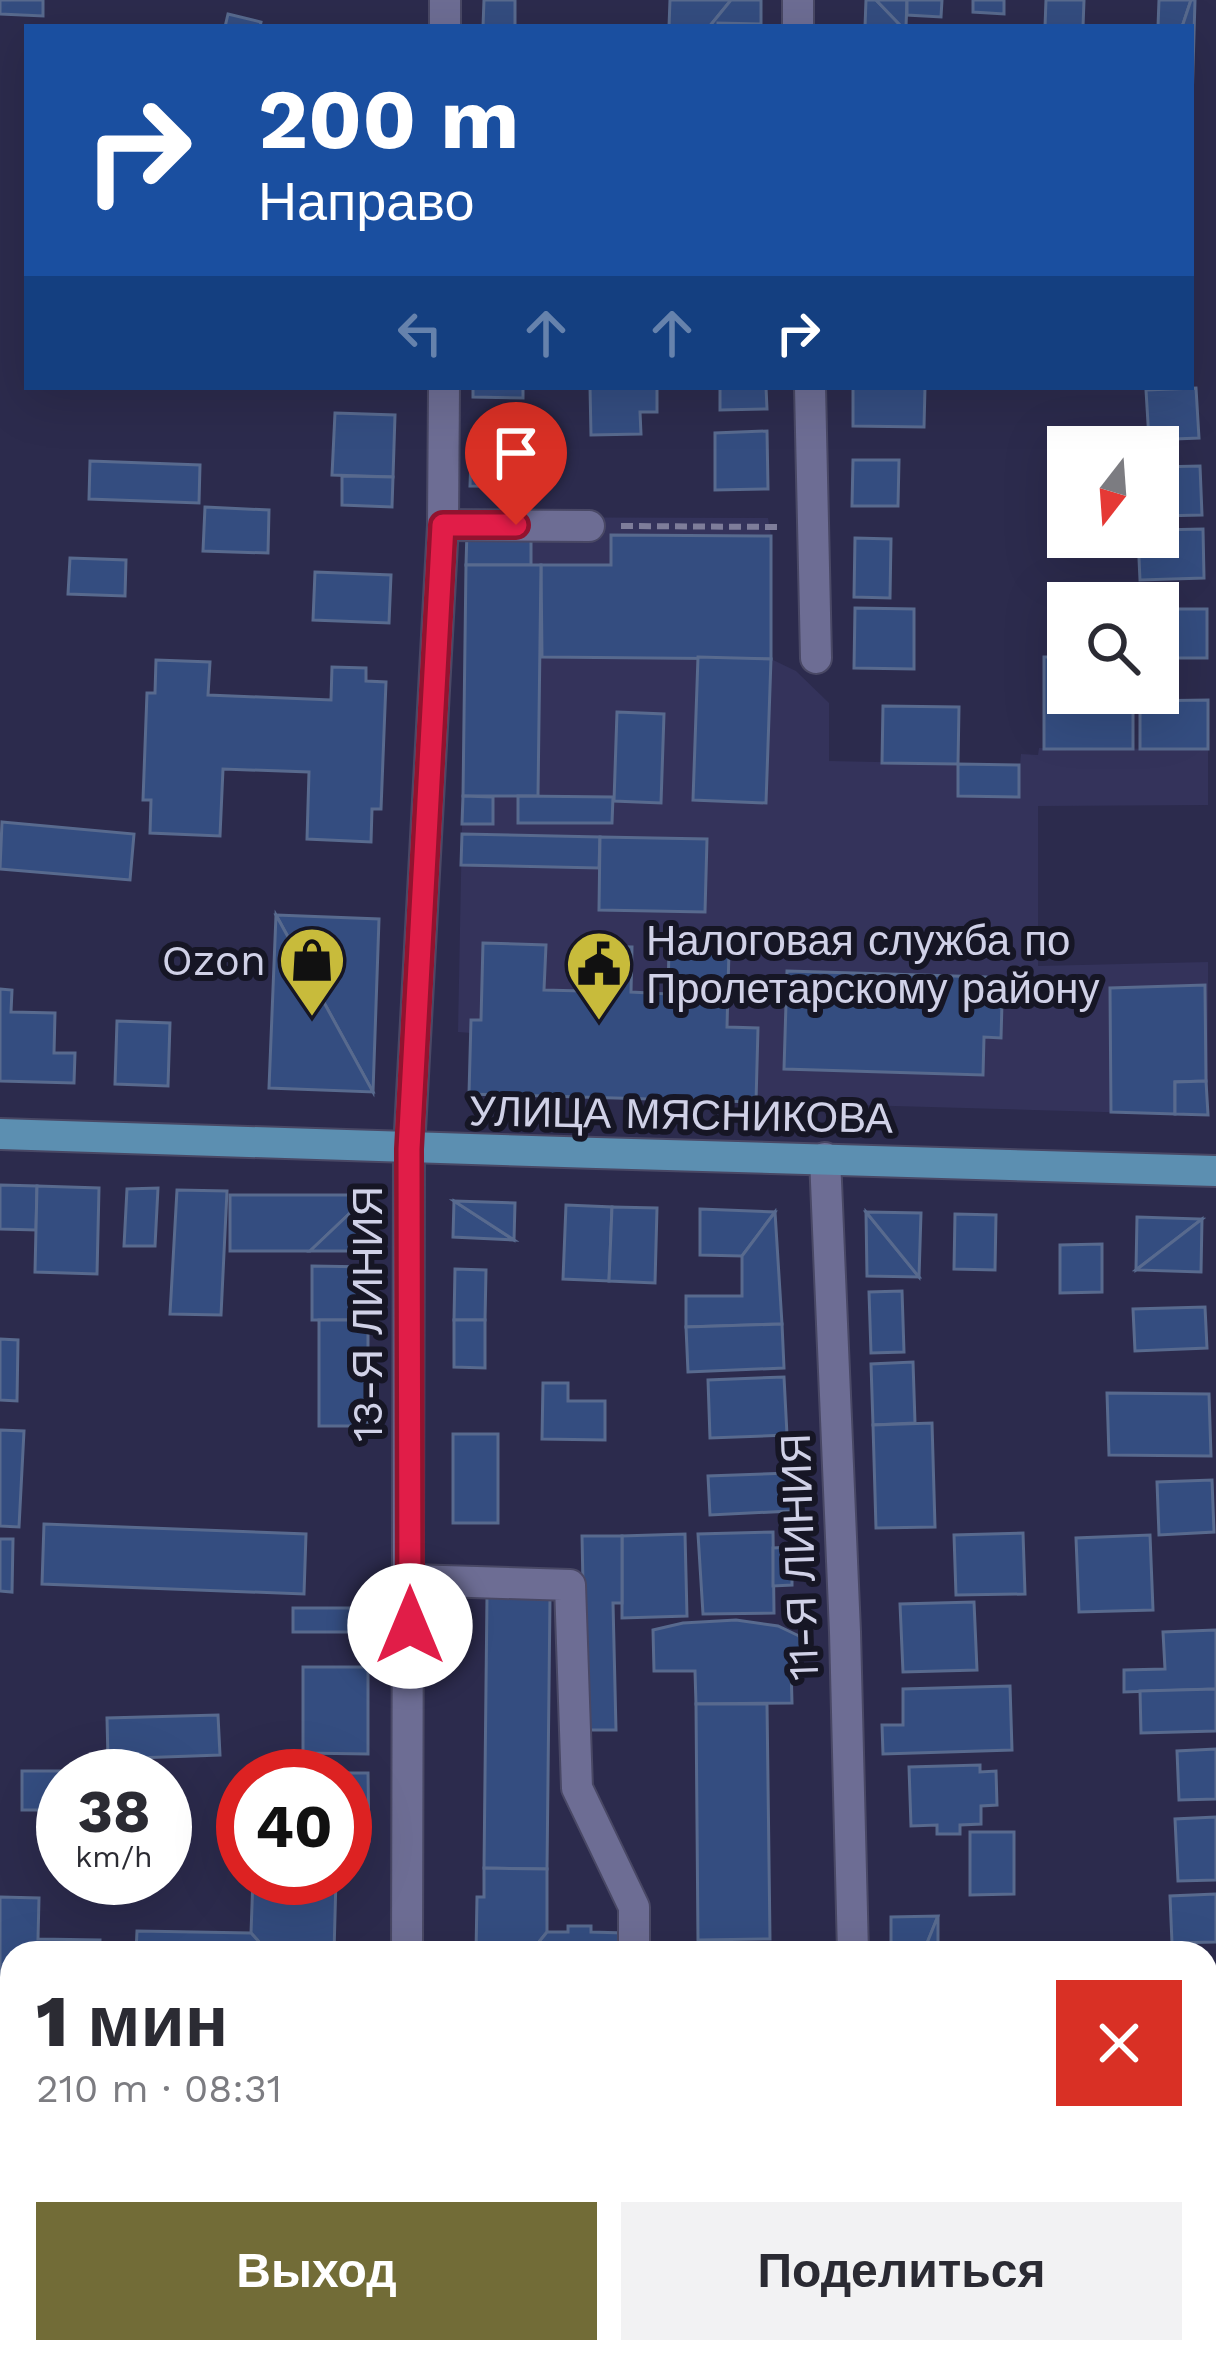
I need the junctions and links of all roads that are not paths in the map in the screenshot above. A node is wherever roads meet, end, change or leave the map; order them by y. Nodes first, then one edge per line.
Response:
1 (443, 390) edge
2 (810, 390) edge
3 (443, 525) junction
4 (589, 526) road end
5 (816, 658) dead end
6 (0, 1134) edge
7 (409, 1149) junction
8 (825, 1158) junction
9 (1216, 1171) edge
10 (410, 1580) junction
11 (407, 1941) edge
12 (634, 1941) edge
13 (853, 1941) edge

1 - 3 street, 13-Я ЛИНИЯ
2 - 5 street
3 - 4 street
3 - 7 street, 13-Я ЛИНИЯ
6 - 7 main road, УЛИЦА МЯСНИКОВА
7 - 8 main road, УЛИЦА МЯСНИКОВА
7 - 10 street, 13-Я ЛИНИЯ
8 - 9 main road, УЛИЦА МЯСНИКОВА
8 - 13 street, 11-Я ЛИНИЯ
10 - 11 street, 13-Я ЛИНИЯ
10 - 12 street

